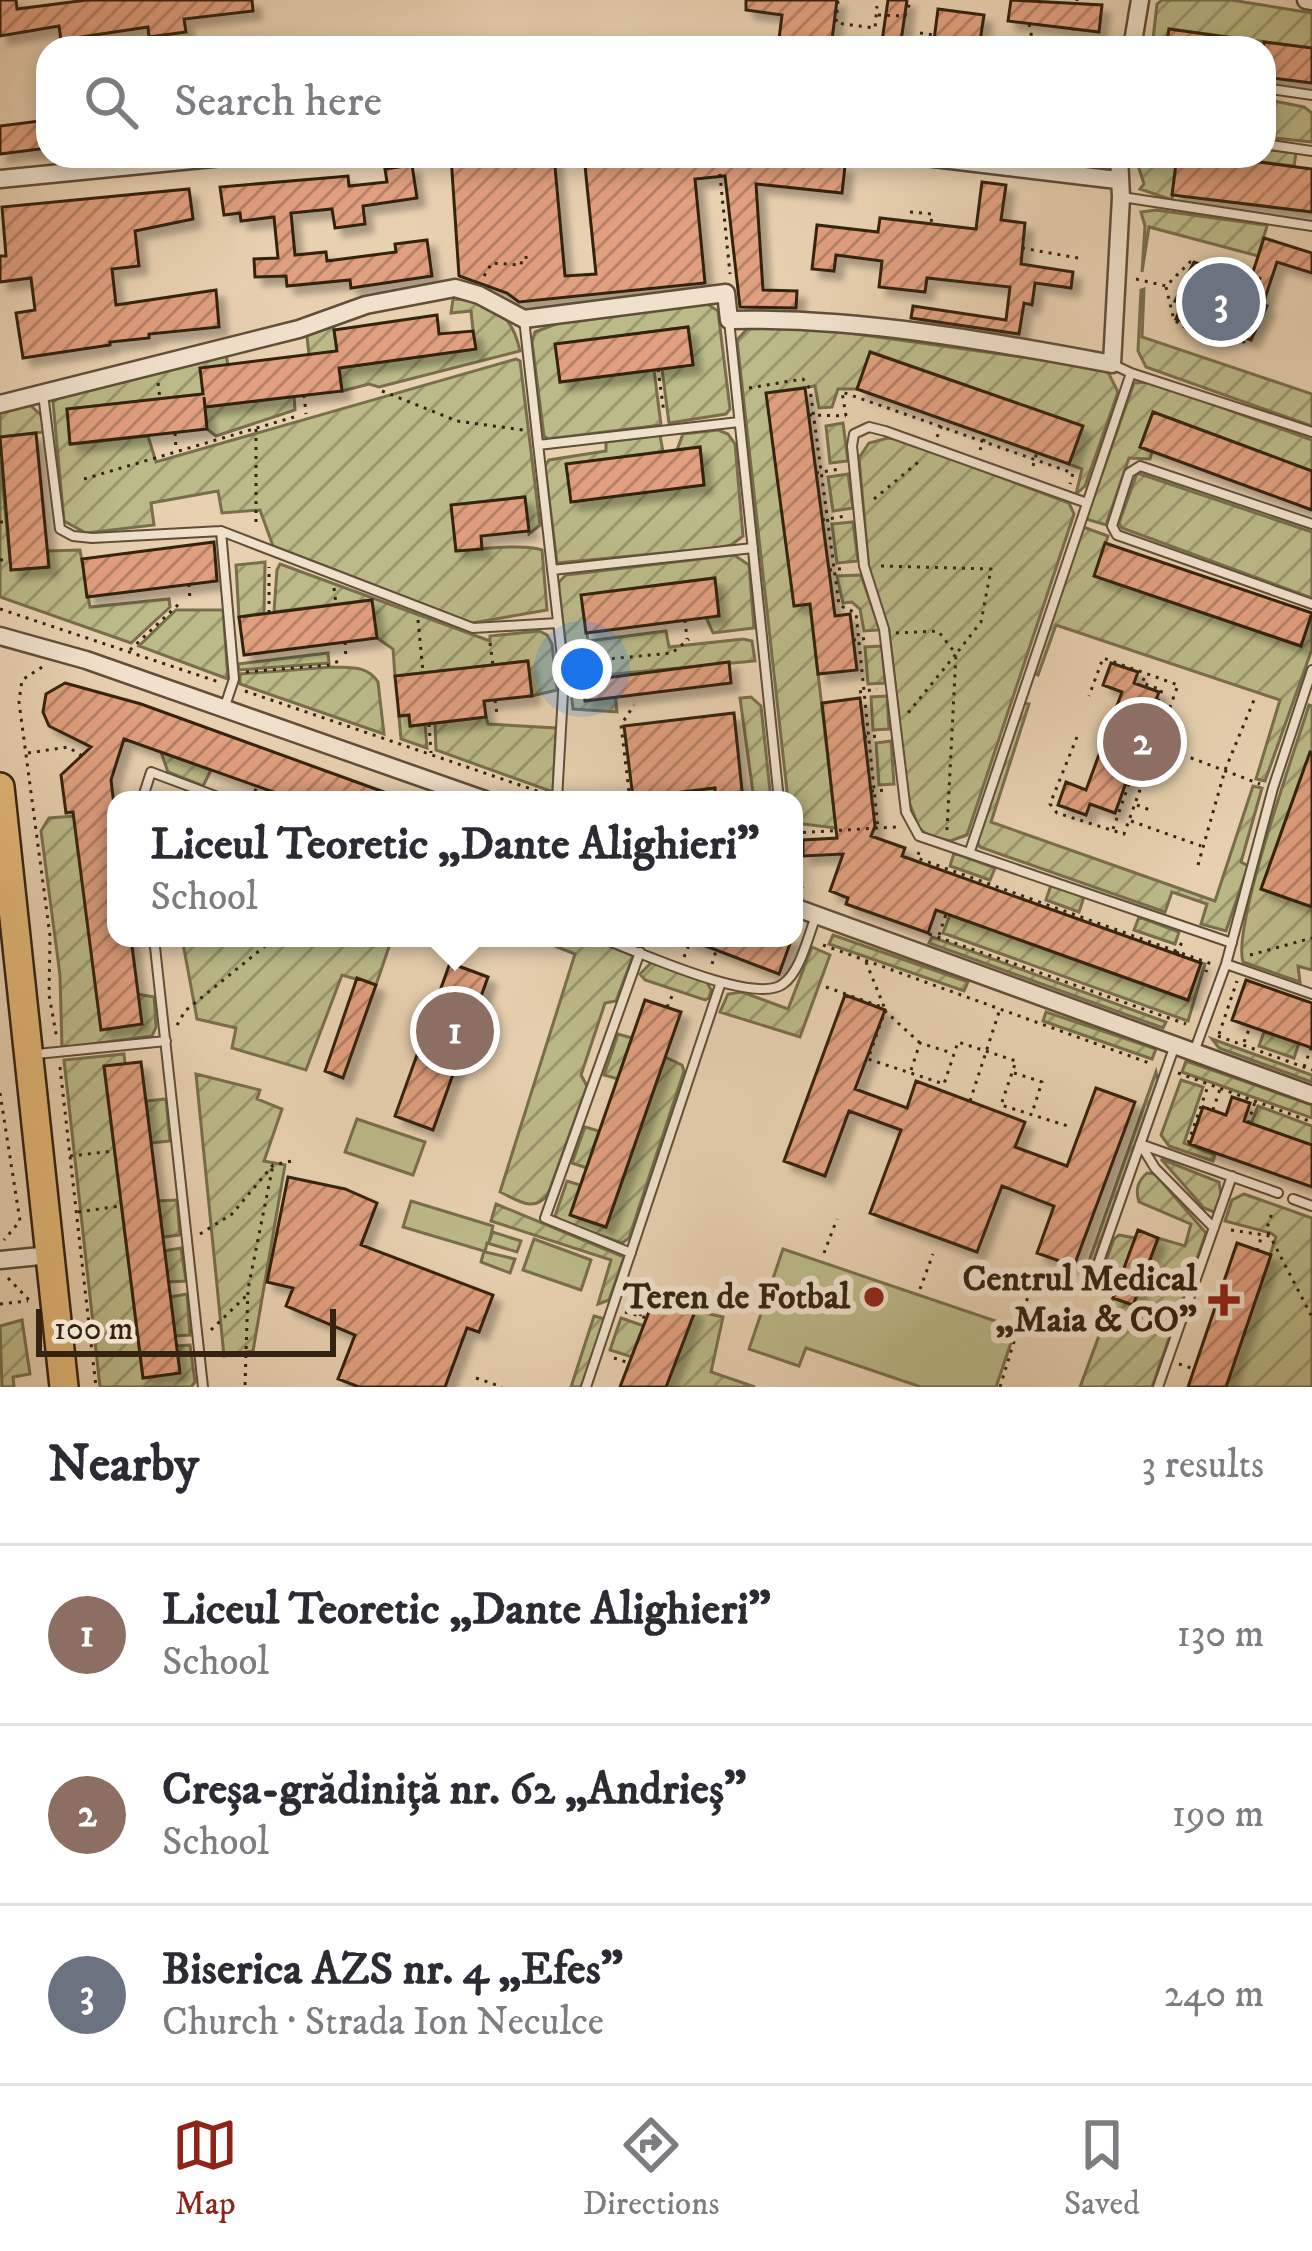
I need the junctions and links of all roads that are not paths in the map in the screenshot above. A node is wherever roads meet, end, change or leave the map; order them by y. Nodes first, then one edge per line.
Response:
1 (1140, 0) edge
2 (1134, 36) edge
3 (1276, 90) edge
4 (1312, 95) edge
5 (1276, 146) edge
6 (1312, 151) edge
7 (111, 168) edge
8 (993, 168) edge
9 (1119, 168) edge
10 (0, 179) edge
11 (1119, 188) junction
12 (1312, 226) edge
13 (524, 319) junction
14 (729, 320) junction
15 (1112, 364) junction
16 (1131, 373) junction
17 (43, 393) junction
18 (0, 404) edge
19 (739, 422) junction
20 (1312, 432) edge
21 (537, 445) junction
22 (1087, 503) junction
23 (1312, 524) edge
24 (221, 532) junction
25 (754, 548) junction
26 (552, 570) junction
27 (1312, 604) edge
28 (558, 622) junction
29 (0, 636) edge
30 (1311, 673) edge
31 (225, 708) junction
32 (0, 787) edge
33 (145, 791) edge
34 (202, 791) edge
35 (460, 791) edge
36 (558, 791) edge
37 (778, 791) edge
38 (970, 851) junction
39 (803, 910) edge
40 (817, 915) junction
41 (1232, 944) junction
42 (155, 947) edge
43 (626, 947) edge
44 (640, 952) junction
45 (1226, 964) junction
46 (721, 982) junction
47 (1312, 994) edge
48 (166, 1041) junction
49 (1175, 1045) junction
50 (1194, 1052) junction
51 (29, 1054) junction
52 (1312, 1095) edge
53 (1140, 1144) junction
54 (1232, 1177) junction
55 (1278, 1193) road end
56 (1293, 1199) dead end
57 (1312, 1206) edge
58 (1214, 1228) junction
59 (631, 1253) junction
60 (50, 1255) junction
61 (0, 1260) edge
62 (1096, 1270) dead end
63 (64, 1387) edge
64 (203, 1387) edge
65 (586, 1387) edge
66 (1158, 1387) edge

1 - 2 street
3 - 4 lane
5 - 6 lane
7 - 10 street
8 - 11 street
9 - 11 street
11 - 12 lane
11 - 15 street
13 - 14 street
13 - 17 street
13 - 21 lane
14 - 15 street
14 - 19 lane
15 - 16 lane
16 - 20 lane
16 - 22 lane
17 - 18 street
17 - 24 lane
19 - 21 lane
19 - 25 lane
21 - 26 lane
22 - 38 lane
22 - 38 lane
23 - 27 lane
24 - 28 lane
24 - 31 lane
25 - 26 lane
25 - 37 lane
26 - 28 lane
28 - 36 lane
29 - 31 street
30 - 41 lane
31 - 35 street
32 - 51 main road
33 - 34 lane
38 - 41 lane
39 - 40 street
40 - 46 lane
40 - 49 street
41 - 45 lane
42 - 48 lane
43 - 44 lane
44 - 46 lane
44 - 59 lane
45 - 47 lane
45 - 50 lane
46 - 59 lane
48 - 51 lane
48 - 64 lane
49 - 50 street
49 - 53 lane
50 - 52 street
51 - 60 main road
53 - 54 lane
53 - 58 lane
53 - 62 lane
54 - 55 lane
54 - 58 lane
56 - 57 lane
58 - 66 lane
59 - 65 lane
60 - 61 street
60 - 63 main road

